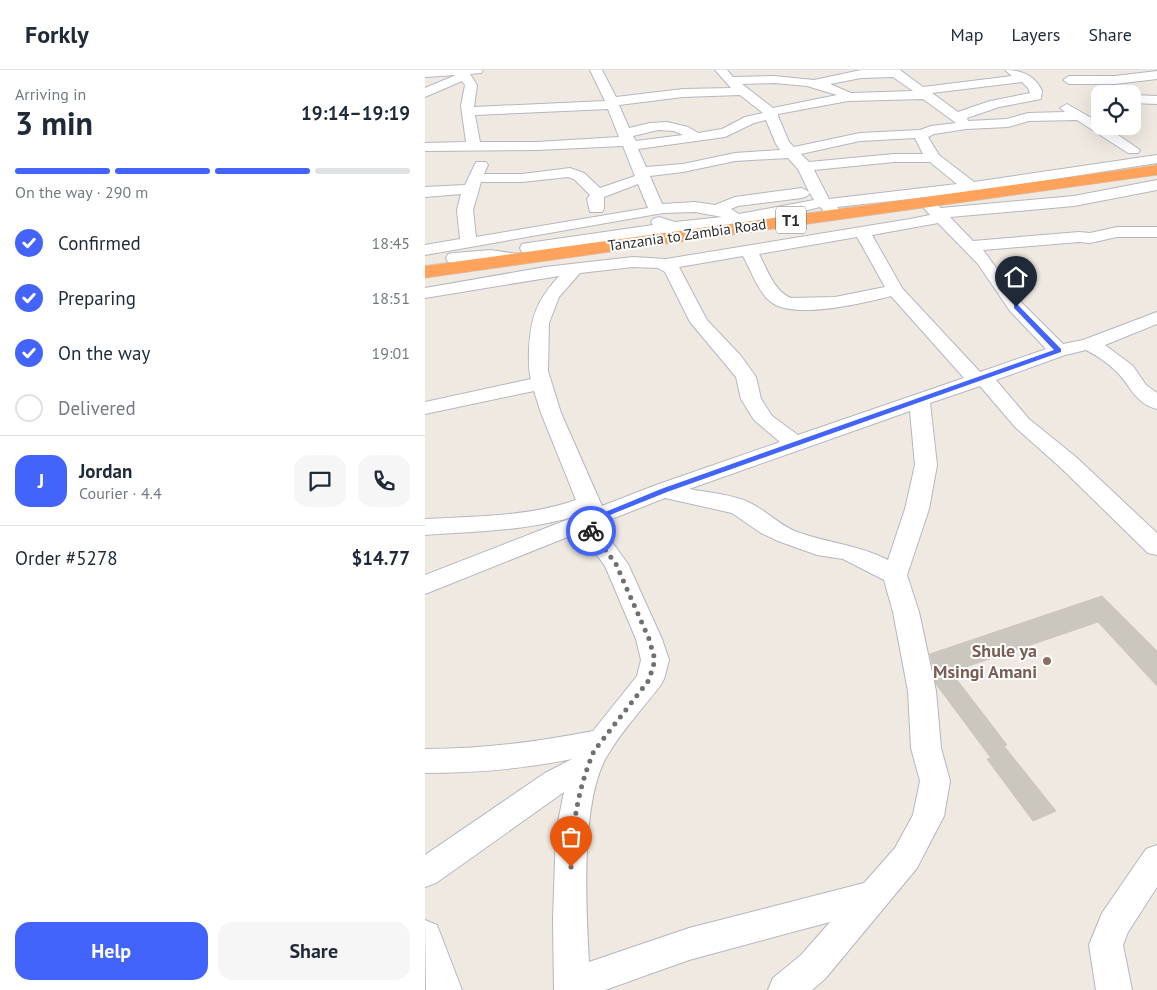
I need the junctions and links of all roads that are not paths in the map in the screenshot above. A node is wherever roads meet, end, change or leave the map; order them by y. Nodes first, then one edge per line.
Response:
1 (479, 70) edge
2 (596, 70) edge
3 (721, 70) edge
4 (1011, 70) edge
5 (894, 71) edge
6 (462, 72) edge
7 (425, 74) edge
8 (958, 74) dead end
9 (1157, 75) edge
10 (1069, 78) edge
11 (731, 82) junction
12 (810, 84) junction
13 (1030, 84) junction
14 (1104, 85) edge
15 (1091, 86) edge
16 (918, 90) junction
17 (428, 91) edge
18 (743, 91) junction
19 (849, 97) junction
20 (1141, 99) edge
21 (1157, 100) edge
22 (612, 104) junction
23 (468, 111) junction
24 (771, 114) junction
25 (1081, 116) junction
26 (960, 121) junction
27 (921, 134) junction
28 (628, 140) junction
29 (480, 147) junction
30 (1157, 147) edge
31 (425, 148) edge
32 (1133, 150) junction
33 (792, 152) junction
34 (575, 157) junction
35 (933, 158) junction
36 (1157, 159) edge
37 (1030, 164) dead end
38 (805, 167) junction
39 (1157, 170) edge
40 (953, 173) junction
41 (641, 175) junction
42 (971, 179) junction
43 (471, 184) junction
44 (1157, 185) edge
45 (425, 192) edge
46 (598, 194) junction
47 (824, 202) junction
48 (718, 209) junction
49 (935, 210) junction
50 (653, 211) junction
51 (741, 218) junction
52 (601, 220) junction
53 (558, 227) junction
54 (673, 227) junction
55 (862, 231) junction
56 (1157, 232) edge
57 (563, 243) junction
58 (970, 246) junction
59 (474, 249) junction
60 (425, 250) edge
61 (747, 250) junction
62 (518, 259) junction
63 (425, 261) edge
64 (665, 264) junction
65 (575, 269) junction
66 (425, 272) edge
67 (895, 290) junction
68 (425, 293) edge
69 (1157, 318) edge
70 (1089, 344) junction
71 (1059, 351) junction
72 (981, 379) junction
73 (541, 383) junction
74 (919, 401) junction
75 (1157, 403) edge
76 (425, 408) edge
77 (795, 444) junction
78 (664, 490) junction
79 (589, 514) junction
80 (425, 527) edge
81 (1157, 547) edge
82 (895, 575) junction
83 (425, 585) edge
84 (595, 752) junction
85 (425, 761) edge
86 (1157, 859) edge
87 (425, 873) edge
88 (874, 895) junction
89 (425, 936) edge
90 (794, 987) edge
91 (572, 988) edge
92 (444, 990) edge
93 (1114, 990) edge

1 - 6 street
2 - 22 street
3 - 11 street
4 - 13 street
5 - 12 street
5 - 16 street
6 - 7 street
6 - 17 street
6 - 23 street
8 - 16 street
9 - 14 street
10 - 13 street
10 - 15 street
11 - 12 street
11 - 18 street
12 - 19 street
13 - 16 street
13 - 25 street
13 - 26 street
16 - 19 street
16 - 26 street
18 - 22 street
18 - 24 street
19 - 24 street
20 - 21 street
22 - 23 street
22 - 28 street
23 - 29 street
24 - 28 street
24 - 33 street
25 - 26 street
25 - 32 street
26 - 27 street
27 - 33 street
27 - 35 street
28 - 34 street
28 - 41 street
29 - 31 street
29 - 34 street
29 - 43 street
30 - 32 street
32 - 37 street
33 - 38 street
33 - 41 street
34 - 43 street
34 - 46 street
35 - 38 street
35 - 40 street
36 - 42 street
38 - 47 street
39 - 49 highway, Tanzania to Zambia Road / T1
40 - 42 street
40 - 47 street
41 - 46 street
41 - 50 street
42 - 47 street
43 - 45 street
43 - 59 street
44 - 49 street
46 - 52 street
47 - 48 street
47 - 49 highway, Tanzania to Zambia Road / T1
47 - 51 street
47 - 62 highway, Tanzania to Zambia Road / T1
48 - 50 street
48 - 51 street
49 - 55 street
49 - 58 street
50 - 52 street
50 - 54 street
51 - 54 street
52 - 53 street
53 - 57 street
53 - 59 street
54 - 57 street
55 - 61 street
55 - 67 street
56 - 58 street
57 - 59 street
58 - 71 street
59 - 60 street
59 - 62 street
59 - 63 street
61 - 64 street
61 - 67 street
62 - 66 highway, Tanzania to Zambia Road / T1
64 - 65 street
64 - 77 street
65 - 68 street
65 - 73 street
67 - 72 street
69 - 70 street
70 - 71 street
70 - 75 street
71 - 72 street
72 - 74 street
72 - 81 street
73 - 76 street
73 - 79 street
74 - 77 street
74 - 82 street
77 - 78 street
78 - 79 street
78 - 82 street
79 - 80 street
79 - 83 street
79 - 84 street
82 - 88 street
84 - 85 street
84 - 87 street
84 - 91 street
86 - 93 street
88 - 90 street
88 - 91 street
89 - 92 street

